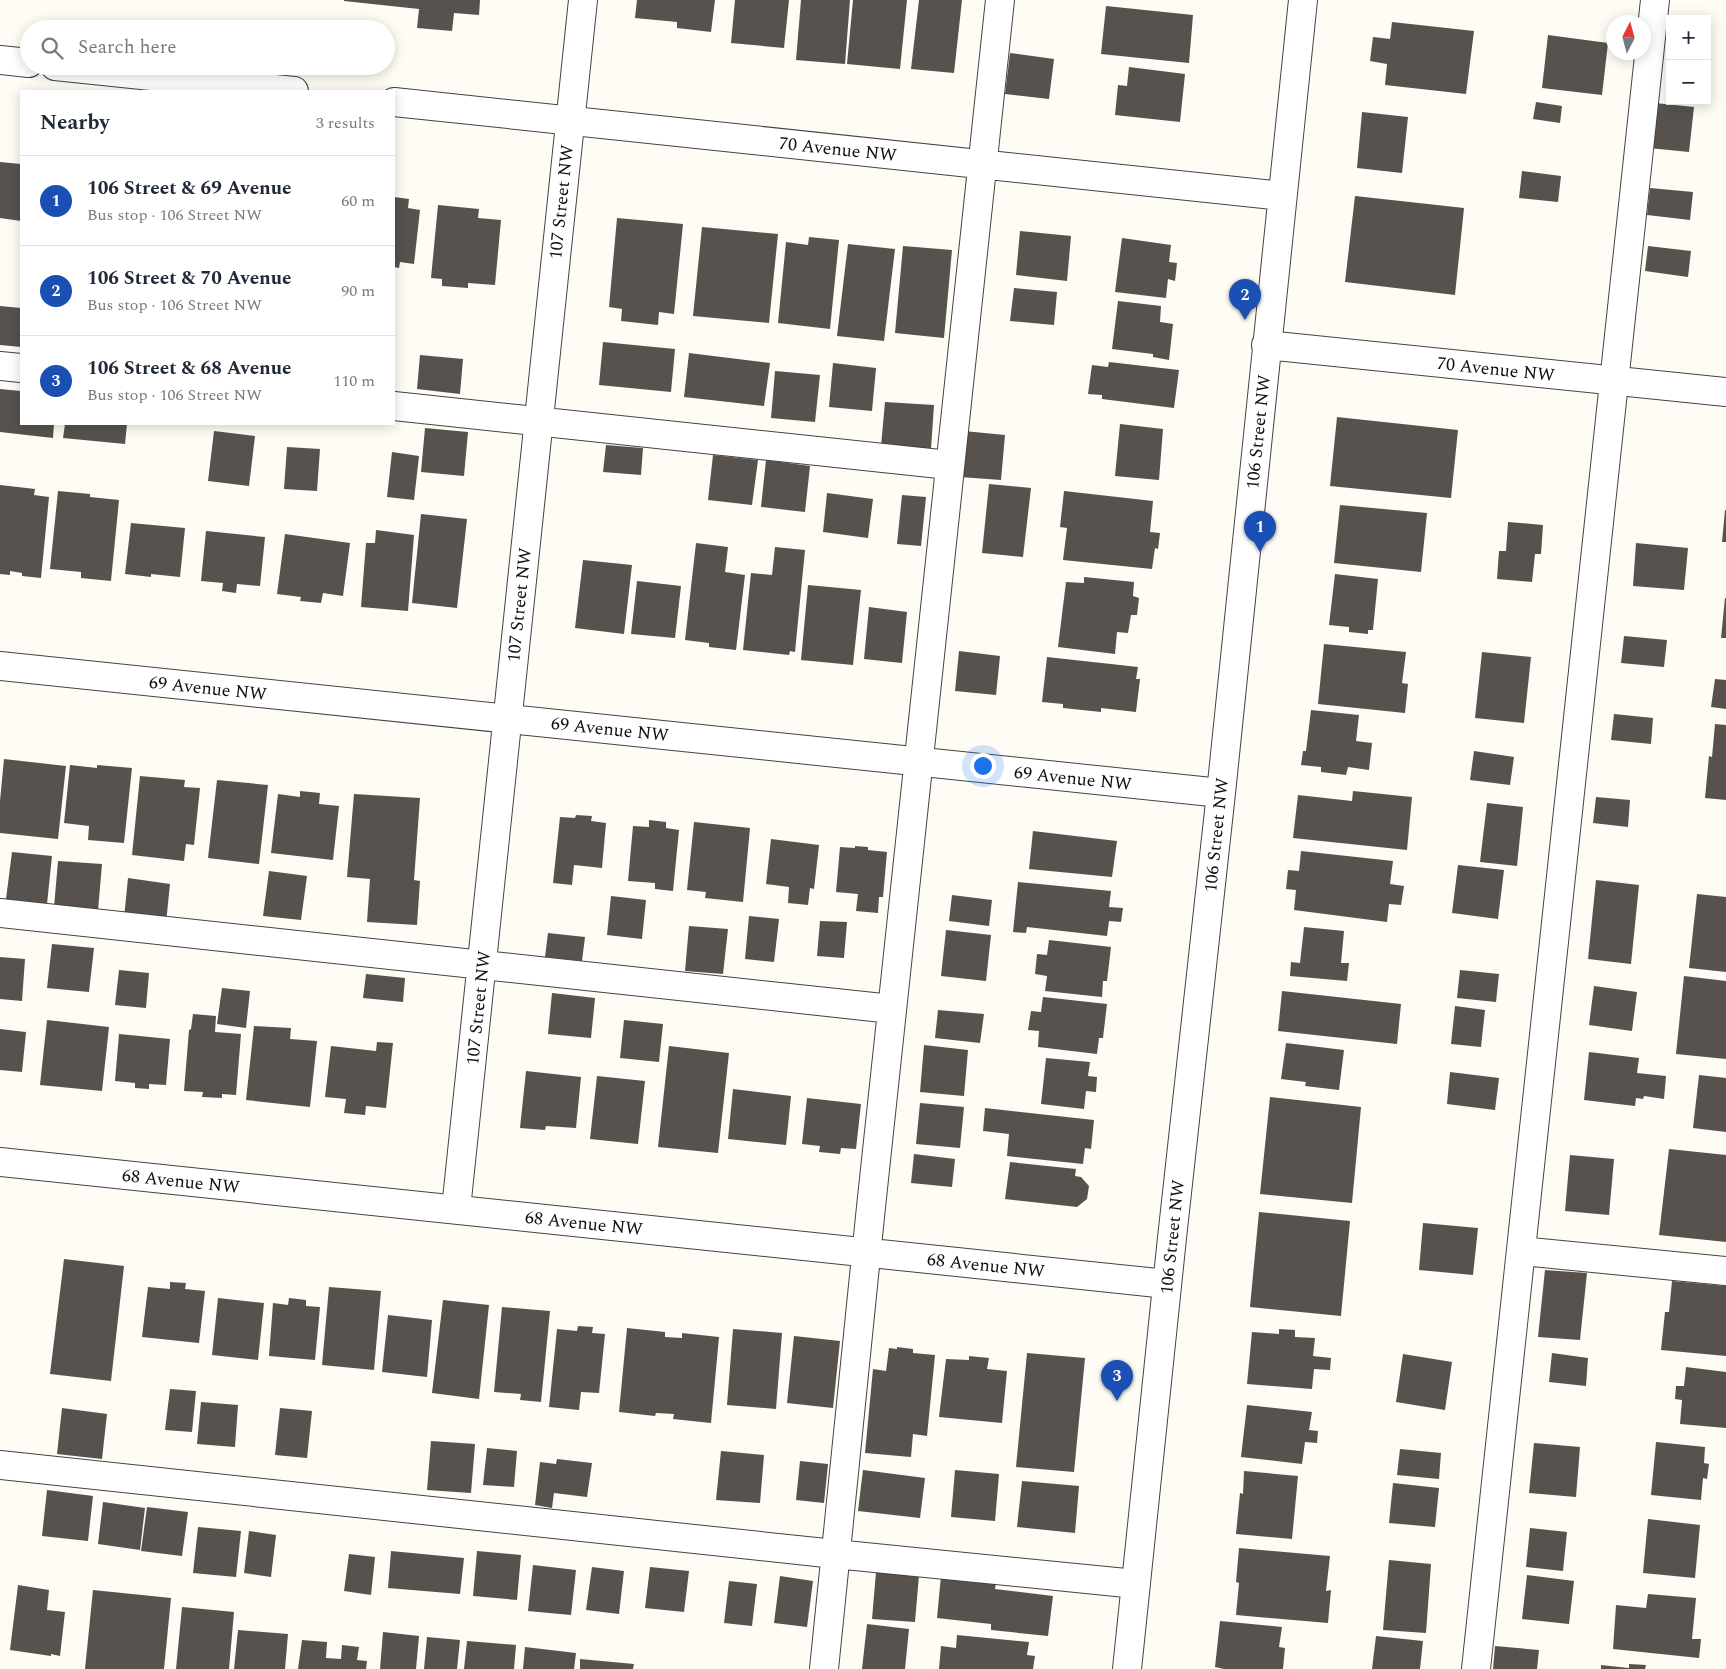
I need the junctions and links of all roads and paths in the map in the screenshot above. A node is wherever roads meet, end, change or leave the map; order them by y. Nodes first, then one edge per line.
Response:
1 (583, 0) edge
2 (1000, 0) edge
3 (1303, 0) edge
4 (1655, 0) edge
5 (0, 60) edge
6 (20, 63) edge
7 (141, 75) edge
8 (284, 90) edge
9 (395, 102) edge
10 (570, 120) junction
11 (982, 165) junction
12 (1282, 196) junction
13 (1266, 345) junction
14 (0, 366) edge
15 (20, 368) edge
16 (1614, 381) junction
17 (1726, 392) edge
18 (395, 406) edge
19 (539, 420) junction
20 (949, 465) junction
21 (0, 666) edge
22 (508, 719) junction
23 (918, 761) junction
24 (1221, 793) junction
25 (0, 913) edge
26 (482, 964) junction
27 (892, 1009) junction
28 (0, 1162) edge
29 (456, 1209) junction
30 (1521, 1251) junction
31 (866, 1253) junction
32 (1726, 1271) edge
33 (1167, 1284) junction
34 (0, 1464) edge
35 (835, 1554) junction
36 (1136, 1584) junction
37 (824, 1669) edge
38 (1127, 1669) edge
39 (1476, 1669) edge

1 - 10 street, 107 Street NW
2 - 11 street
3 - 12 street, 106 Street NW
4 - 16 street
5 - 6 street
7 - 8 street
9 - 10 street, 70 Avenue NW
10 - 11 street, 70 Avenue NW
10 - 19 street, 107 Street NW
11 - 12 street, 70 Avenue NW
11 - 20 street
12 - 13 street, 106 Street NW
13 - 16 street, 70 Avenue NW
13 - 24 street, 106 Street NW
14 - 15 street
16 - 17 street, 70 Avenue NW
16 - 30 street
18 - 19 street
19 - 20 street
19 - 22 street, 107 Street NW
20 - 23 street
21 - 22 street, 69 Avenue NW
22 - 23 street, 69 Avenue NW
22 - 26 street, 107 Street NW
23 - 24 street, 69 Avenue NW
23 - 27 street
24 - 33 street, 106 Street NW
25 - 26 street
26 - 27 street
26 - 29 street, 107 Street NW
27 - 31 street
28 - 29 street, 68 Avenue NW
29 - 31 street, 68 Avenue NW
30 - 32 street
30 - 39 street
31 - 33 street, 68 Avenue NW
31 - 35 street
33 - 36 street, 106 Street NW
34 - 35 street
35 - 36 street
35 - 37 street
36 - 38 street, 106 Street NW

